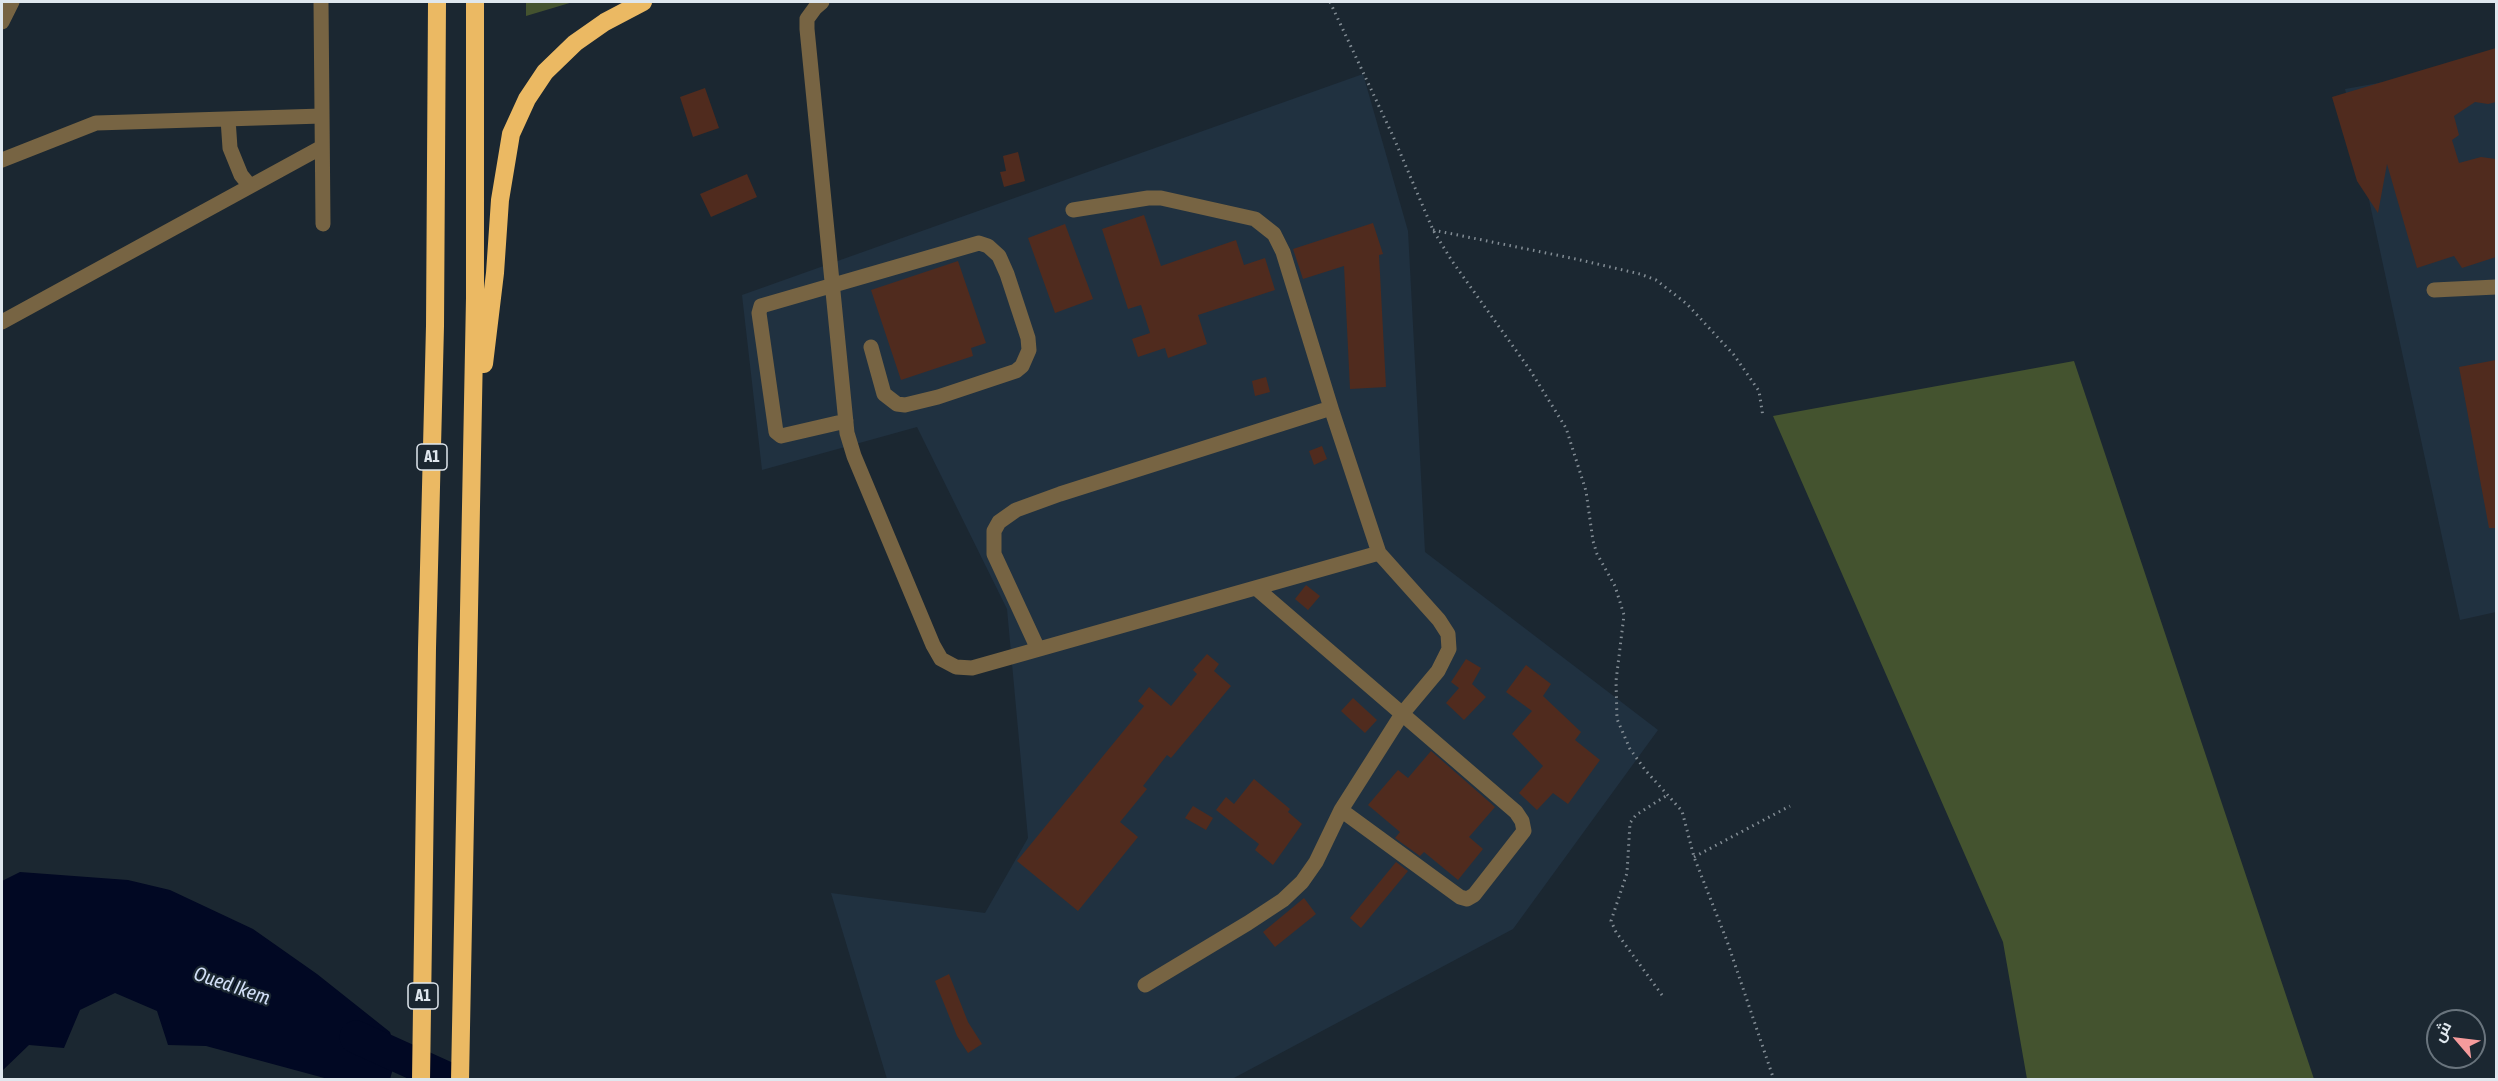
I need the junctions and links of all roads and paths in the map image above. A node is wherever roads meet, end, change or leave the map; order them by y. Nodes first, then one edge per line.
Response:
1 (12, 2) edge
2 (321, 2) edge
3 (437, 2) edge
4 (474, 2) edge
5 (643, 2) edge
6 (822, 2) edge
7 (1330, 2) edge
8 (2, 22) edge
9 (322, 116) junction
10 (228, 118) junction
11 (322, 147) junction
12 (2, 160) edge
13 (250, 186) junction
14 (1073, 210) dead end
15 (323, 224) dead end
16 (1432, 230) junction
17 (832, 286) junction
18 (2496, 287) edge
19 (2434, 290) dead end
20 (2, 322) edge
21 (871, 347) dead end
22 (1331, 408) junction
23 (1763, 417) dead end
24 (846, 421) junction
25 (472, 470) junction
26 (1379, 553) junction
27 (1256, 588) junction
28 (1038, 649) junction
29 (1402, 714) junction
30 (1669, 794) junction
31 (1790, 806) dead end
32 (1341, 810) junction
33 (1694, 857) junction
34 (1145, 985) dead end
35 (1662, 995) dead end
36 (421, 1080) edge
37 (460, 1080) edge
38 (1774, 1080) edge

1 - 8 street
2 - 9 street
3 - 36 highway, A1
4 - 25 highway, A1
5 - 25 highway
6 - 17 street
7 - 16 path
9 - 10 street
9 - 11 street
10 - 12 street
10 - 13 street
11 - 13 street
11 - 15 street
13 - 20 street
14 - 22 street
16 - 23 path
16 - 30 path
17 - 21 street
17 - 24 street
17 - 24 street
18 - 19 street
22 - 26 street
22 - 28 street
24 - 28 street
25 - 37 highway, A1
26 - 27 street
26 - 29 street
27 - 28 street
27 - 29 street
29 - 32 street
29 - 32 street
30 - 33 path
30 - 35 path
31 - 33 path
32 - 34 street
33 - 38 path

